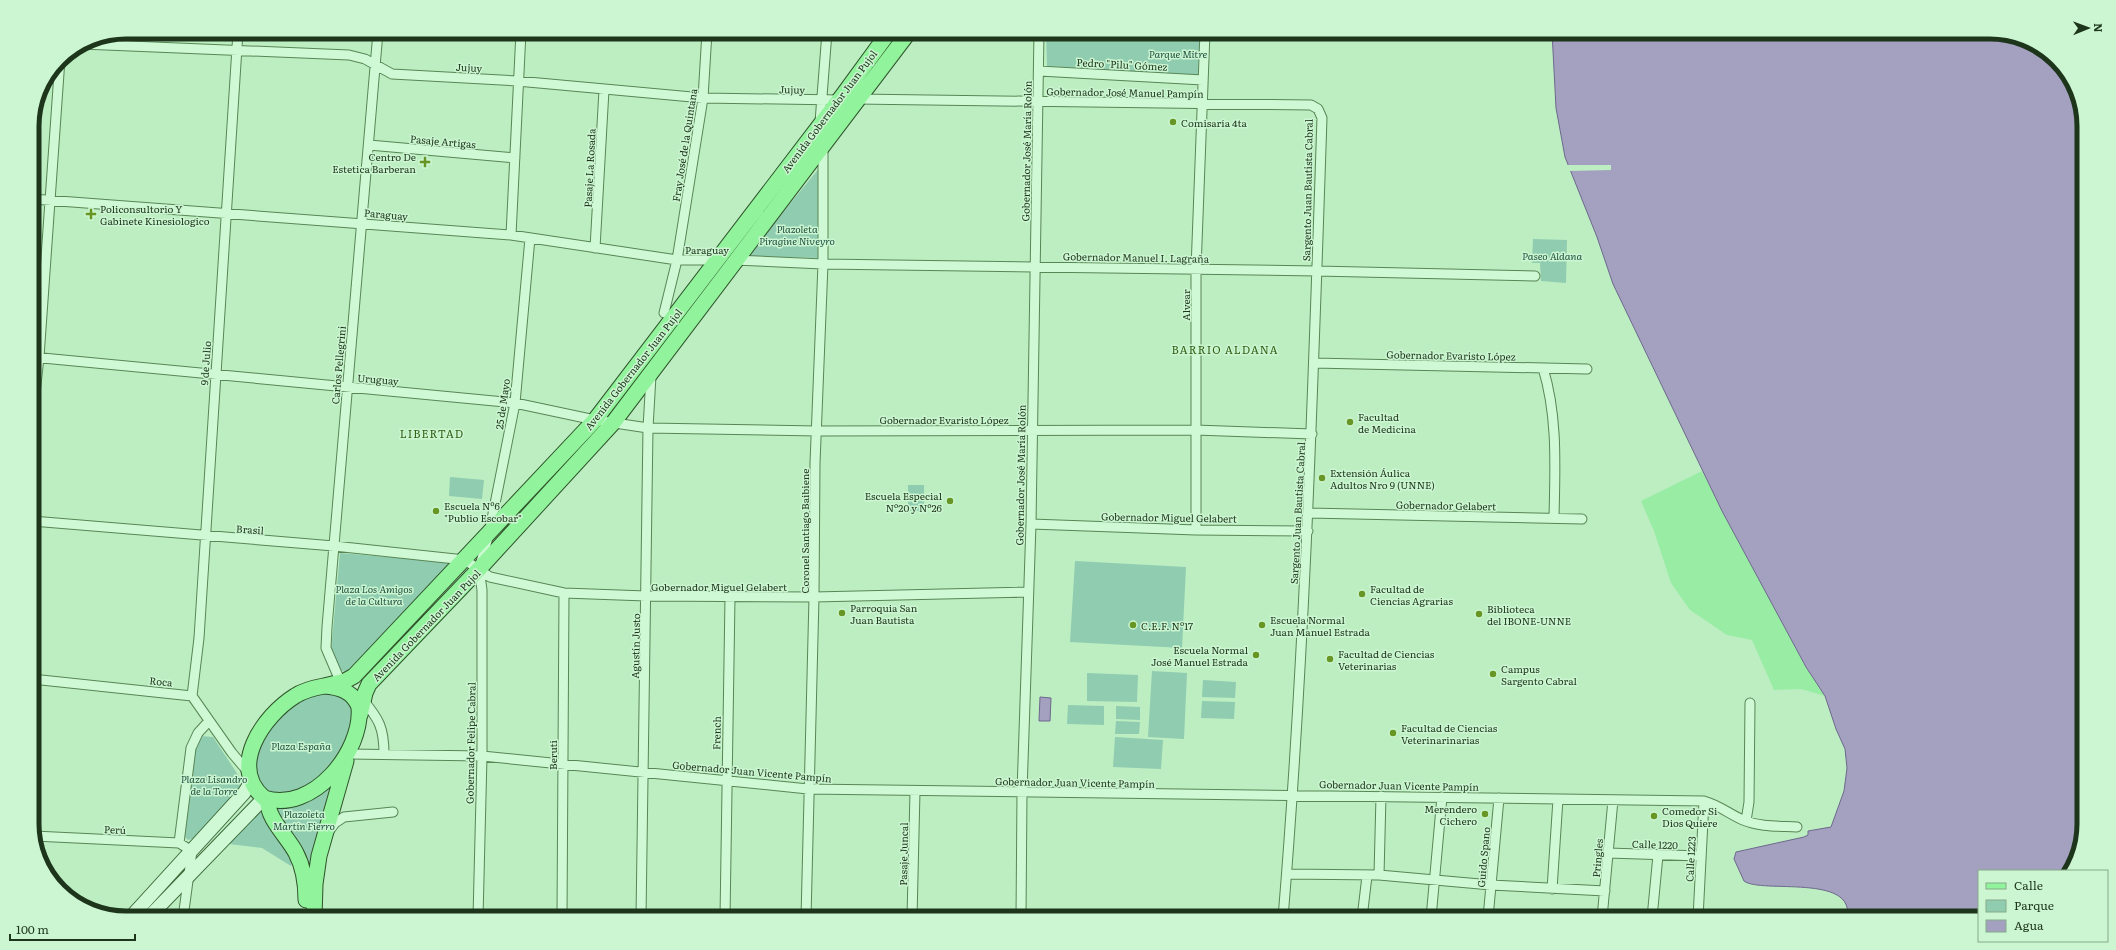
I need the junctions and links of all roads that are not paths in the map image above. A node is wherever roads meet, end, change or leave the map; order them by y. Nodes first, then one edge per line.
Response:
1 (238, 39) edge
2 (378, 39) edge
3 (520, 39) edge
4 (707, 39) edge
5 (827, 39) edge
6 (884, 39) edge
7 (903, 39) edge
8 (1039, 39) edge
9 (1205, 39) edge
10 (97, 45) edge
11 (237, 50) junction
12 (376, 64) junction
13 (59, 71) edge
14 (1039, 71) junction
15 (1203, 80) junction
16 (517, 81) junction
17 (604, 90) junction
18 (703, 98) junction
19 (858, 99) junction
20 (823, 100) junction
21 (839, 100) junction
22 (1038, 102) junction
23 (1203, 104) junction
24 (1318, 109) joint
25 (820, 125) junction
26 (824, 144) junction
27 (369, 145) junction
28 (515, 158) junction
29 (39, 199) edge
30 (50, 200) junction
31 (226, 214) junction
32 (363, 223) junction
33 (511, 235) junction
34 (530, 238) junction
35 (595, 248) junction
36 (677, 260) junction
37 (728, 260) junction
38 (823, 264) junction
39 (1034, 267) junction
40 (1196, 269) junction
41 (1317, 271) junction
42 (1535, 276) dead end
43 (664, 313) dead end
44 (39, 323) edge
45 (39, 357) edge
46 (1314, 363) junction
47 (1543, 368) junction
48 (1587, 369) dead end
49 (215, 374) junction
50 (651, 374) junction
51 (347, 387) junction
52 (515, 403) junction
53 (596, 420) junction
54 (613, 423) junction
55 (648, 428) junction
56 (1032, 430) junction
57 (1195, 430) junction
58 (816, 431) junction
59 (1312, 434) junction
60 (1309, 513) junction
61 (1554, 518) junction
62 (1582, 519) dead end
63 (39, 522) edge
64 (1030, 524) junction
65 (1196, 530) junction
66 (1308, 531) junction
67 (489, 534) junction
68 (205, 536) junction
69 (334, 546) junction
70 (465, 560) junction
71 (479, 569) junction
72 (1027, 592) junction
73 (564, 593) junction
74 (646, 596) junction
75 (730, 597) junction
76 (814, 597) junction
77 (39, 680) edge
78 (352, 691) junction
79 (192, 696) junction
80 (1750, 703) dead end
81 (209, 721) junction
82 (384, 754) junction
83 (348, 756) junction
84 (482, 756) junction
85 (563, 763) junction
86 (643, 772) junction
87 (250, 777) junction
88 (726, 781) junction
89 (808, 789) junction
90 (915, 791) junction
91 (1022, 792) junction
92 (1293, 794) junction
93 (1381, 796) junction
94 (1442, 797) junction
95 (1499, 798) junction
96 (266, 799) junction
97 (1558, 799) junction
98 (1613, 800) junction
99 (1704, 801) junction
100 (393, 812) dead end
101 (1746, 821) junction
102 (1796, 827) dead end
103 (40, 836) edge
104 (324, 836) junction
105 (178, 843) junction
106 (192, 851) junction
107 (1608, 853) junction
108 (1658, 855) junction
109 (1701, 856) junction
110 (189, 874) junction
111 (1286, 874) junction
112 (1379, 875) junction
113 (1367, 876) junction
114 (1434, 881) junction
115 (1491, 885) junction
116 (1552, 889) junction
117 (1605, 891) junction
118 (136, 911) edge
119 (155, 911) edge
120 (184, 911) edge
121 (305, 911) edge
122 (314, 911) edge
123 (478, 911) edge
124 (562, 911) edge
125 (641, 911) edge
126 (726, 911) edge
127 (806, 911) edge
128 (912, 911) edge
129 (1021, 911) edge
130 (1283, 911) edge
131 (1363, 911) edge
132 (1431, 911) edge
133 (1489, 911) edge
134 (1603, 911) edge
135 (1653, 911) edge
136 (1698, 911) edge

1 - 11 street, 9 de Julio
2 - 12 street, Carlos Pellegrini
3 - 16 street
4 - 18 street, Fray José de la Quintana
5 - 20 street, Coronel Santiago Baibiene
6 - 21 main road, Avenida Gobernador Juan Pujol
7 - 19 main road, Avenida Gobernador Juan Pujol
8 - 14 street, Gobernador José María Rolón
9 - 15 street, Alvear
10 - 11 street, Jujuy
11 - 12 street, Jujuy
11 - 31 street, 9 de Julio
12 - 16 street, Jujuy
12 - 27 street, Carlos Pellegrini
13 - 30 street
14 - 15 street, Pedro "Pilu" Gómez
14 - 22 street, Gobernador José María Rolón
15 - 23 street, Alvear
16 - 17 street, Jujuy
16 - 28 street
17 - 18 street, Jujuy
17 - 35 street, Pasaje La Rosada
18 - 20 street, Jujuy
18 - 36 street, Fray José de la Quintana
19 - 21 street, Jujuy
19 - 22 street, Gobernador José Manuel Pampín
19 - 26 main road, Avenida Gobernador Juan Pujol
20 - 21 street, Jujuy
20 - 25 street, Coronel Santiago Baibiene
21 - 25 main road, Avenida Gobernador Juan Pujol
22 - 23 street, Gobernador José Manuel Pampín
22 - 39 street, Gobernador José María Rolón
23 - 24 street, Gobernador José Manuel Pampín
23 - 40 street, Alvear
24 - 41 street, Sargento Juan Bautista Cabral
25 - 26 street, Coronel Santiago Baibiene
25 - 37 main road, Avenida Gobernador Juan Pujol
26 - 37 main road, Avenida Gobernador Juan Pujol
26 - 38 street, Coronel Santiago Baibiene
27 - 28 street, Pasaje Artigas
27 - 32 street, Carlos Pellegrini
28 - 33 street
29 - 30 street, Paraguay
30 - 31 street, Paraguay
30 - 44 street
31 - 32 street, Paraguay
31 - 49 street, 9 de Julio
32 - 33 street, Paraguay
32 - 51 street, Carlos Pellegrini
33 - 34 street, Paraguay
34 - 35 street, Paraguay
34 - 52 street, 25 de Mayo
35 - 36 street, Paraguay
36 - 37 street, Paraguay
36 - 43 street, Fray José de la Quintana
37 - 38 street, Gobernador Manuel I. Lagraña
37 - 50 main road, Avenida Gobernador Juan Pujol
37 - 53 main road, Avenida Gobernador Juan Pujol
38 - 39 street, Gobernador Manuel I. Lagraña
38 - 58 street, Coronel Santiago Baibiene
39 - 40 street, Gobernador Manuel I. Lagraña
39 - 56 street, Gobernador José María Rolón
40 - 41 street, Gobernador Manuel I. Lagraña
40 - 57 street, Alvear
41 - 42 street, Gobernador Manuel I. Lagraña
41 - 46 street, Sargento Juan Bautista Cabral
45 - 49 street, Uruguay
46 - 47 street, Gobernador Evaristo López
46 - 59 street, Sargento Juan Bautista Cabral
47 - 48 street, Gobernador Evaristo López
47 - 61 street
49 - 51 street, Uruguay
49 - 68 street, 9 de Julio
50 - 54 main road, Avenida Gobernador Juan Pujol
50 - 55 street, Agustín Justo
51 - 52 street, Uruguay
51 - 69 street, Carlos Pellegrini
52 - 53 street, Uruguay
52 - 67 street, 25 de Mayo
53 - 54 street, Uruguay
53 - 67 main road, Avenida Gobernador Juan Pujol
54 - 55 street, Uruguay
54 - 71 main road, Avenida Gobernador Juan Pujol
55 - 58 street, Gobernador Evaristo López
55 - 74 street, Agustín Justo
56 - 57 street, Gobernador Evaristo López
56 - 58 street, Gobernador Evaristo López
56 - 64 street, Gobernador José María Rolón
57 - 59 street, Gobernador Evaristo López
57 - 65 street, Alvear
58 - 76 street, Coronel Santiago Baibiene
59 - 60 street, Sargento Juan Bautista Cabral
60 - 61 street, Gobernador Gelabert
60 - 66 street, Sargento Juan Bautista Cabral
61 - 62 street, Gobernador Gelabert
63 - 68 street, Brasil
64 - 65 street, Gobernador Miguel Gelabert
64 - 72 street, Gobernador José María Rolón
65 - 66 street, Gobernador Miguel Gelabert
66 - 92 street, Sargento Juan Bautista Cabral
67 - 70 main road, Avenida Gobernador Juan Pujol
67 - 71 street, 25 de Mayo
68 - 69 street, Brasil
68 - 79 street, 9 de Julio
69 - 70 street, Brasil
69 - 78 street, Carlos Pellegrini
70 - 71 street, Gobernador Miguel Gelabert
70 - 78 main road, Avenida Gobernador Juan Pujol
71 - 73 street, Gobernador Miguel Gelabert
71 - 78 main road, Avenida Gobernador Juan Pujol
71 - 84 street, Gobernador Felipe Cabral
72 - 76 street, Gobernador Miguel Gelabert
72 - 91 street, Gobernador José María Rolón
73 - 74 street, Gobernador Miguel Gelabert
73 - 85 street, Beruti
74 - 75 street, Gobernador Miguel Gelabert
74 - 86 street, Agustín Justo
75 - 76 street, Gobernador Miguel Gelabert
75 - 88 street, French
76 - 89 street, Coronel Santiago Baibiene
77 - 79 street, Roca
78 - 82 street, Carlos Pellegrini
78 - 83 main road
78 - 87 main road
79 - 81 street
80 - 101 street
81 - 87 street
81 - 105 street
82 - 83 street, Gobernador Juan Vicente Pampín
82 - 84 street, Gobernador Juan Vicente Pampín
83 - 96 main road
83 - 104 main road
84 - 85 street, Gobernador Juan Vicente Pampín
84 - 123 street, Gobernador Felipe Cabral
85 - 86 street, Gobernador Juan Vicente Pampín
85 - 124 street, Beruti
86 - 88 street, Gobernador Juan Vicente Pampín
86 - 125 street, Agustín Justo
87 - 96 main road
87 - 106 main road
88 - 89 street, Gobernador Juan Vicente Pampín
88 - 126 street, French
89 - 90 street, Gobernador Juan Vicente Pampín
89 - 127 street, Coronel Santiago Baibiene
90 - 91 street, Gobernador Juan Vicente Pampín
90 - 128 street, Pasaje Juncal
91 - 92 street, Gobernador Juan Vicente Pampín
91 - 129 street, Gobernador José María Rolón
92 - 93 street, Gobernador Juan Vicente Pampín
92 - 111 street, Sargento Juan Bautista Cabral
93 - 94 street, Gobernador Juan Vicente Pampín
93 - 112 street
94 - 95 street, Gobernador Juan Vicente Pampín
94 - 114 street
95 - 97 street, Gobernador Juan Vicente Pampín
95 - 115 street, Guido Spano
96 - 110 main road
96 - 121 main road
97 - 98 street, Gobernador Juan Vicente Pampín
97 - 116 street
98 - 99 street, Gobernador Juan Vicente Pampín
98 - 107 street, Pringles
99 - 101 street, Gobernador Juan Vicente Pampín
99 - 109 street, Calle 1223
100 - 104 street
101 - 102 street, Gobernador Juan Vicente Pampín
103 - 105 street, Perú
104 - 122 main road
105 - 106 street, Perú
106 - 110 street
106 - 118 main road
107 - 108 street, Calle 1220
107 - 117 street, Pringles
108 - 109 street, Calle 1220
108 - 135 street
109 - 136 street, Calle 1223
110 - 119 main road
110 - 120 street
111 - 113 street
111 - 130 street, Sargento Juan Bautista Cabral
112 - 113 street
112 - 114 street
113 - 131 street
114 - 115 street
114 - 132 street
115 - 116 street
115 - 133 street, Guido Spano
116 - 117 street
117 - 134 street, Pringles

